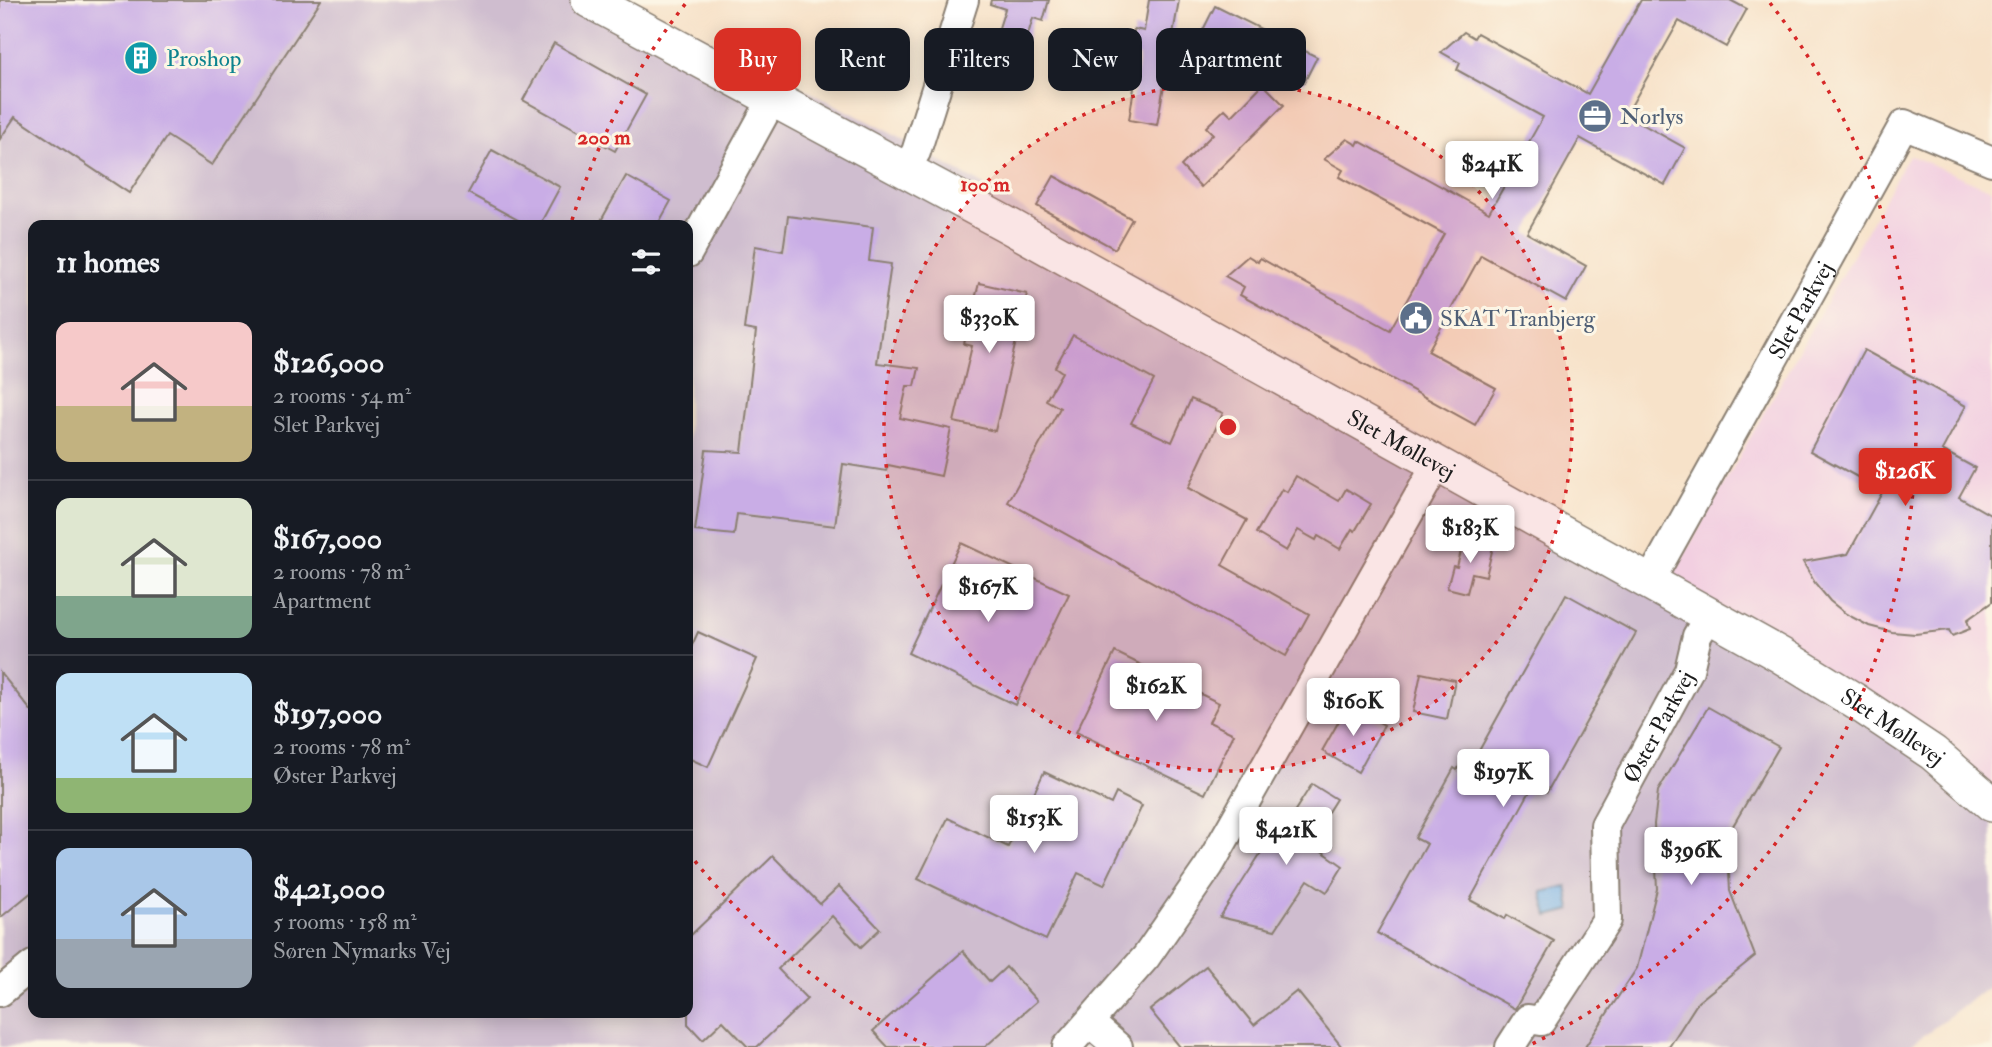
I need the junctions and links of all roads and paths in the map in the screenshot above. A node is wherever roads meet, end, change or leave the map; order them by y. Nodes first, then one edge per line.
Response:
1 (589, 0) edge
2 (964, 0) edge
3 (773, 98) junction
4 (1992, 161) edge
5 (905, 169) junction
6 (693, 244) edge
7 (1438, 462) junction
8 (1650, 581) junction
9 (1710, 615) junction
10 (1992, 804) edge
11 (28, 969) edge
12 (0, 992) edge
13 (1090, 1023) junction
14 (1067, 1047) edge
15 (1118, 1047) edge
16 (1510, 1047) edge

1 - 3 street, Slet Møllevej
2 - 5 street
3 - 5 street, Slet Møllevej
3 - 6 street
4 - 8 street, Slet Parkvej
5 - 7 street, Slet Møllevej
7 - 8 street, Slet Møllevej
7 - 13 street
8 - 9 street, Slet Møllevej
9 - 10 street, Slet Møllevej
9 - 16 street, Øster Parkvej
11 - 12 street
13 - 14 street
13 - 15 street

